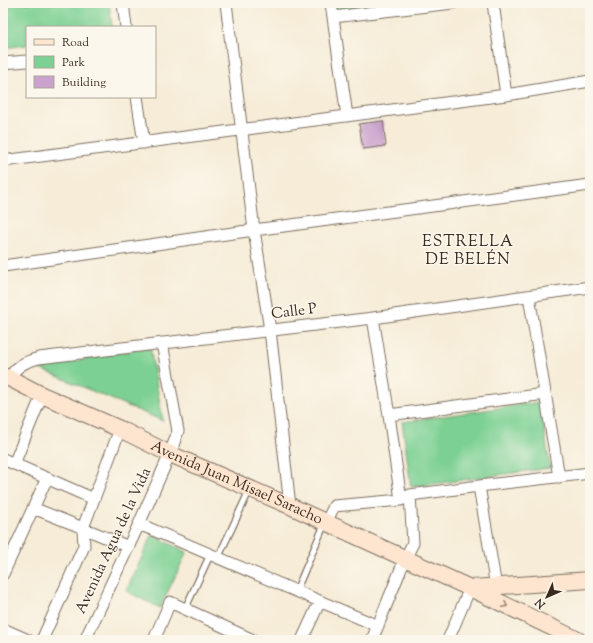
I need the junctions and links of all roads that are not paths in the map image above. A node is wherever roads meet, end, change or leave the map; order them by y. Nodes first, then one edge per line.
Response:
1 (123, 3) edge
2 (226, 3) edge
3 (331, 3) edge
4 (453, 3) edge
5 (493, 3) edge
6 (333, 17) junction
7 (126, 26) edge
8 (26, 61) edge
9 (3, 63) edge
10 (590, 82) edge
11 (506, 95) junction
12 (137, 98) edge
13 (347, 116) junction
14 (242, 130) junction
15 (144, 143) junction
16 (3, 162) edge
17 (590, 185) edge
18 (254, 230) junction
19 (3, 266) edge
20 (590, 288) edge
21 (529, 296) junction
22 (373, 318) junction
23 (270, 330) junction
24 (162, 343) junction
25 (6, 377) edge
26 (546, 394) junction
27 (42, 395) junction
28 (389, 415) junction
29 (120, 429) junction
30 (170, 454) junction
31 (3, 459) edge
32 (14, 464) junction
33 (590, 473) edge
34 (559, 477) junction
35 (47, 478) junction
36 (479, 486) junction
37 (250, 488) junction
38 (406, 498) junction
39 (94, 499) junction
40 (290, 506) junction
41 (33, 508) junction
42 (326, 523) junction
43 (139, 524) junction
44 (83, 528) junction
45 (129, 547) junction
46 (7, 554) edge
47 (214, 556) junction
48 (405, 559) junction
49 (3, 574) edge
50 (590, 580) edge
51 (496, 587) junction
52 (470, 588) junction
53 (296, 591) junction
54 (320, 601) junction
55 (185, 609) junction
56 (378, 626) junction
57 (3, 629) edge
58 (27, 640) edge
59 (42, 640) edge
60 (85, 640) edge
61 (154, 640) edge
62 (253, 640) edge
63 (302, 640) edge
64 (372, 640) edge
65 (448, 640) edge
66 (578, 640) edge

1 - 7 street
2 - 14 street
3 - 6 street
4 - 6 street
5 - 11 street
6 - 13 street
8 - 9 street
10 - 11 street
11 - 13 street
12 - 15 street
13 - 14 street
14 - 15 street
14 - 18 street
15 - 16 street
17 - 18 street
18 - 19 street
18 - 23 street
20 - 21 street, Calle P
21 - 22 street, Calle P
21 - 26 street
22 - 23 street, Calle P
22 - 28 street
23 - 24 street, Calle P
23 - 40 street
24 - 25 street, Calle P
24 - 30 street, Avenida Agua de la Vida
25 - 27 street, Avenida Juan Misael Saracho
26 - 28 street
26 - 34 street
27 - 29 street, Avenida Juan Misael Saracho
27 - 32 street
28 - 38 street
29 - 30 street, Avenida Juan Misael Saracho
29 - 39 street
30 - 37 street, Avenida Juan Misael Saracho
30 - 43 street, Avenida Agua de la Vida
31 - 32 street
32 - 35 street
33 - 34 street
34 - 36 street
35 - 39 street
35 - 41 street
36 - 38 street
36 - 51 street
37 - 40 street, Avenida Juan Misael Saracho
37 - 47 lane
38 - 42 street
38 - 48 street
39 - 44 street
40 - 42 street, Avenida Juan Misael Saracho
41 - 44 street
41 - 46 street
42 - 48 street, Avenida Juan Misael Saracho
42 - 53 lane
43 - 45 street, Avenida Agua de la Vida
43 - 47 street
44 - 45 street
44 - 59 street
45 - 60 street, Avenida Agua de la Vida
46 - 49 street
47 - 53 street
47 - 55 lane
48 - 52 street, Avenida Juan Misael Saracho
48 - 56 street
50 - 51 street, Avenida Juan Misael Saracho
51 - 52 street, Avenida Juan Misael Saracho
52 - 65 street
52 -> 66 street, Avenida Juan Misael Saracho
53 - 54 street
54 - 56 street
54 - 63 street
55 - 61 street
55 - 62 street
56 - 64 street
57 - 58 street

